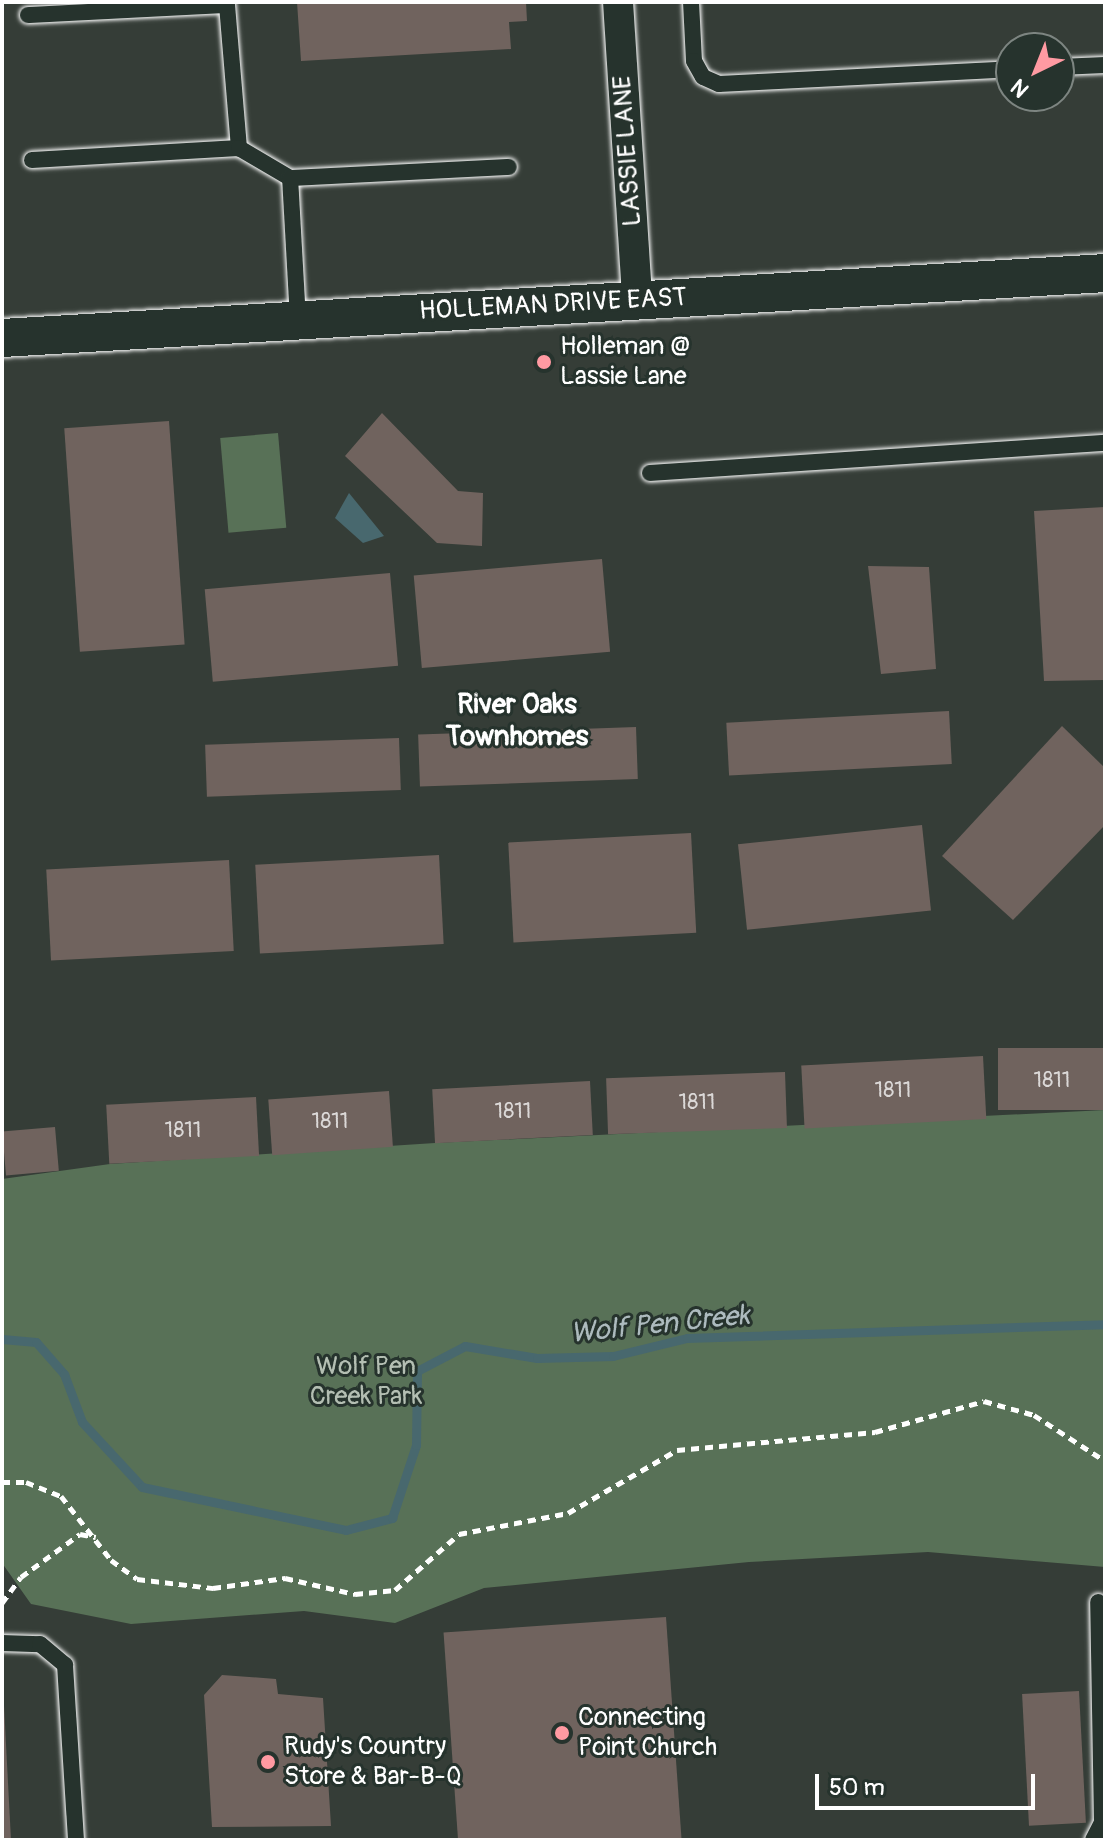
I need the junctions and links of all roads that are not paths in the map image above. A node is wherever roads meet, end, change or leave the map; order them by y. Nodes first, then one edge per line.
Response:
1 (618, 2) edge
2 (691, 2) edge
3 (28, 15) dead end
4 (1105, 65) edge
5 (1075, 66) edge
6 (995, 70) edge
7 (239, 148) junction
8 (32, 160) dead end
9 (509, 167) dead end
10 (290, 178) junction
11 (1105, 273) edge
12 (637, 299) junction
13 (298, 320) junction
14 (2, 338) edge
15 (1105, 443) edge
16 (650, 473) dead end
17 (1098, 1602) dead end
18 (2, 1643) edge
19 (76, 1840) edge
20 (1093, 1840) edge

1 - 12 street, LASSIE LANE
2 - 6 lane
3 - 7 lane
4 - 5 lane
7 - 8 lane
7 - 10 lane
9 - 10 lane
10 - 13 lane
11 - 12 street, HOLLEMAN DRIVE EAST
12 - 13 street, HOLLEMAN DRIVE EAST
13 - 14 street, HOLLEMAN DRIVE EAST
15 - 16 lane
17 - 20 lane
18 - 19 lane

